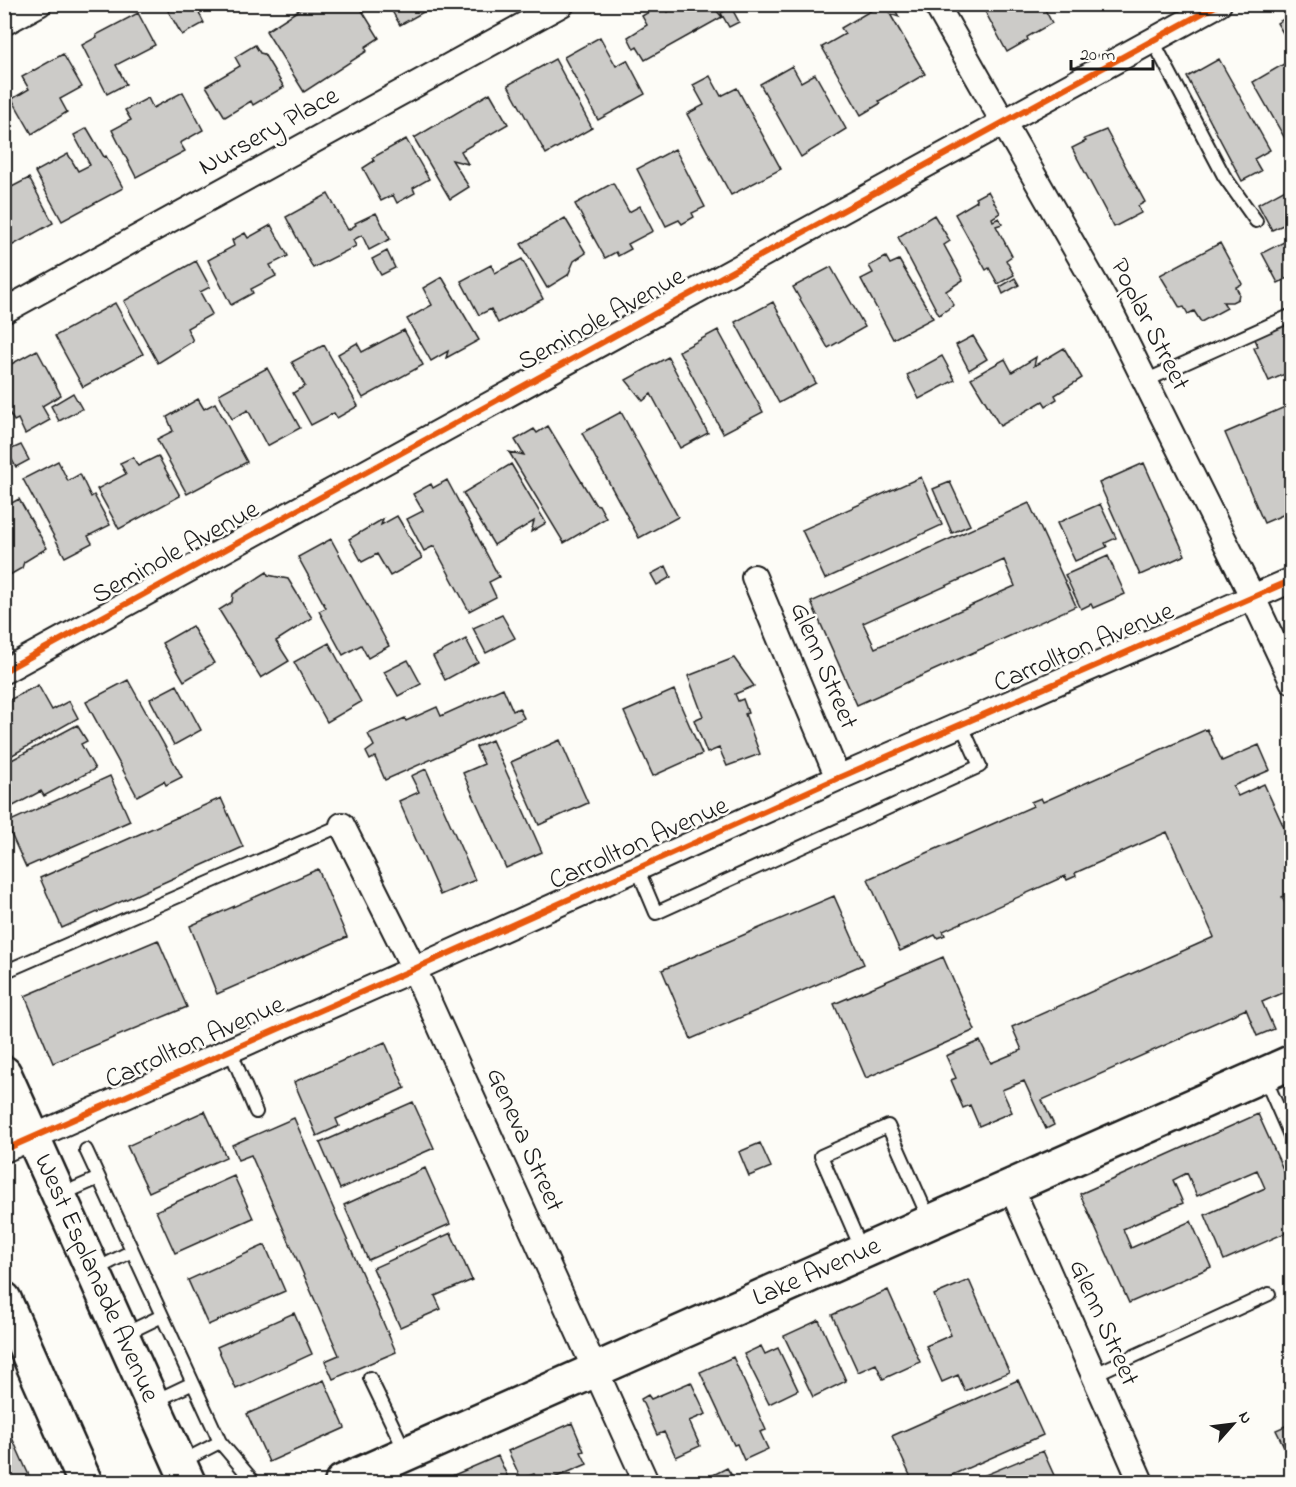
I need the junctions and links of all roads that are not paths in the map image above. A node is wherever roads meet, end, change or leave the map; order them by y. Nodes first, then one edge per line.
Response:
1 (39, 4) edge
2 (562, 4) edge
3 (936, 4) edge
4 (1219, 4) edge
5 (4, 23) edge
6 (1153, 41) junction
7 (1004, 123) junction
8 (1256, 221) dead end
9 (4, 311) edge
10 (1292, 315) edge
11 (1145, 381) junction
12 (754, 577) dead end
13 (1292, 580) edge
14 (1253, 598) junction
15 (4, 671) edge
16 (1292, 681) edge
17 (961, 724) junction
18 (837, 778) junction
19 (342, 825) joint
20 (637, 868) junction
21 (414, 969) junction
22 (4, 972) edge
23 (230, 1050) junction
24 (1277, 1069) edge
25 (4, 1073) edge
26 (256, 1112) dead end
27 (1292, 1140) edge
28 (19, 1144) edge
29 (86, 1150) dead end
30 (99, 1178) junction
31 (1011, 1187) junction
32 (59, 1195) junction
33 (931, 1222) junction
34 (132, 1251) junction
35 (863, 1252) junction
36 (93, 1271) junction
37 (1269, 1294) dead end
38 (4, 1299) edge
39 (162, 1316) junction
40 (122, 1335) junction
41 (595, 1371) junction
42 (1093, 1375) junction
43 (369, 1378) dead end
44 (193, 1383) junction
45 (152, 1402) junction
46 (220, 1442) junction
47 (406, 1454) junction
48 (184, 1472) edge
49 (85, 1482) edge
50 (254, 1482) edge
51 (342, 1482) edge
52 (646, 1482) edge
53 (1141, 1482) edge

1 - 5 street
2 - 9 street, Nursery Place
3 - 7 street, Poplar Street
4 - 6 street, Seminole Avenue
6 - 7 street, Seminole Avenue
6 - 8 lane
7 - 11 street, Poplar Street
7 - 15 street, Seminole Avenue
10 - 11 lane
11 - 14 street, Poplar Street
12 - 18 street, Glenn Street
13 - 14 street, Carrollton Avenue
14 - 16 street, Poplar Street
14 - 17 street, Carrollton Avenue
17 - 18 street, Carrollton Avenue
17 - 20 lane
18 - 20 street, Carrollton Avenue
19 - 21 street, Geneva Street
19 - 22 lane
20 - 21 street, Carrollton Avenue
21 - 23 street, Carrollton Avenue
21 - 41 street, Geneva Street
23 - 26 lane
23 - 28 street, Carrollton Avenue
24 - 27 lane
24 - 31 main road, Lake Avenue
25 - 28 main road, West Esplanade Avenue
28 - 32 main road, West Esplanade Avenue
29 - 30 lane
30 - 32 lane
30 - 34 lane
31 - 33 main road, Lake Avenue
31 - 42 street, Glenn Street
32 - 36 main road, West Esplanade Avenue
33 - 35 main road, Lake Avenue
33 - 35 lane
34 - 36 lane
34 - 39 lane
35 - 41 main road, Lake Avenue
36 - 40 main road, West Esplanade Avenue
37 - 42 lane
38 - 49 main road
39 - 40 lane
39 - 44 lane
40 - 45 main road, West Esplanade Avenue
41 - 47 main road, Lake Avenue
41 - 52 street, Geneva Street
42 - 53 street, Glenn Street
43 - 47 lane
44 - 45 lane
44 - 46 lane
45 - 48 main road, West Esplanade Avenue
46 - 48 lane
46 - 50 lane
47 - 51 main road, Lake Avenue

